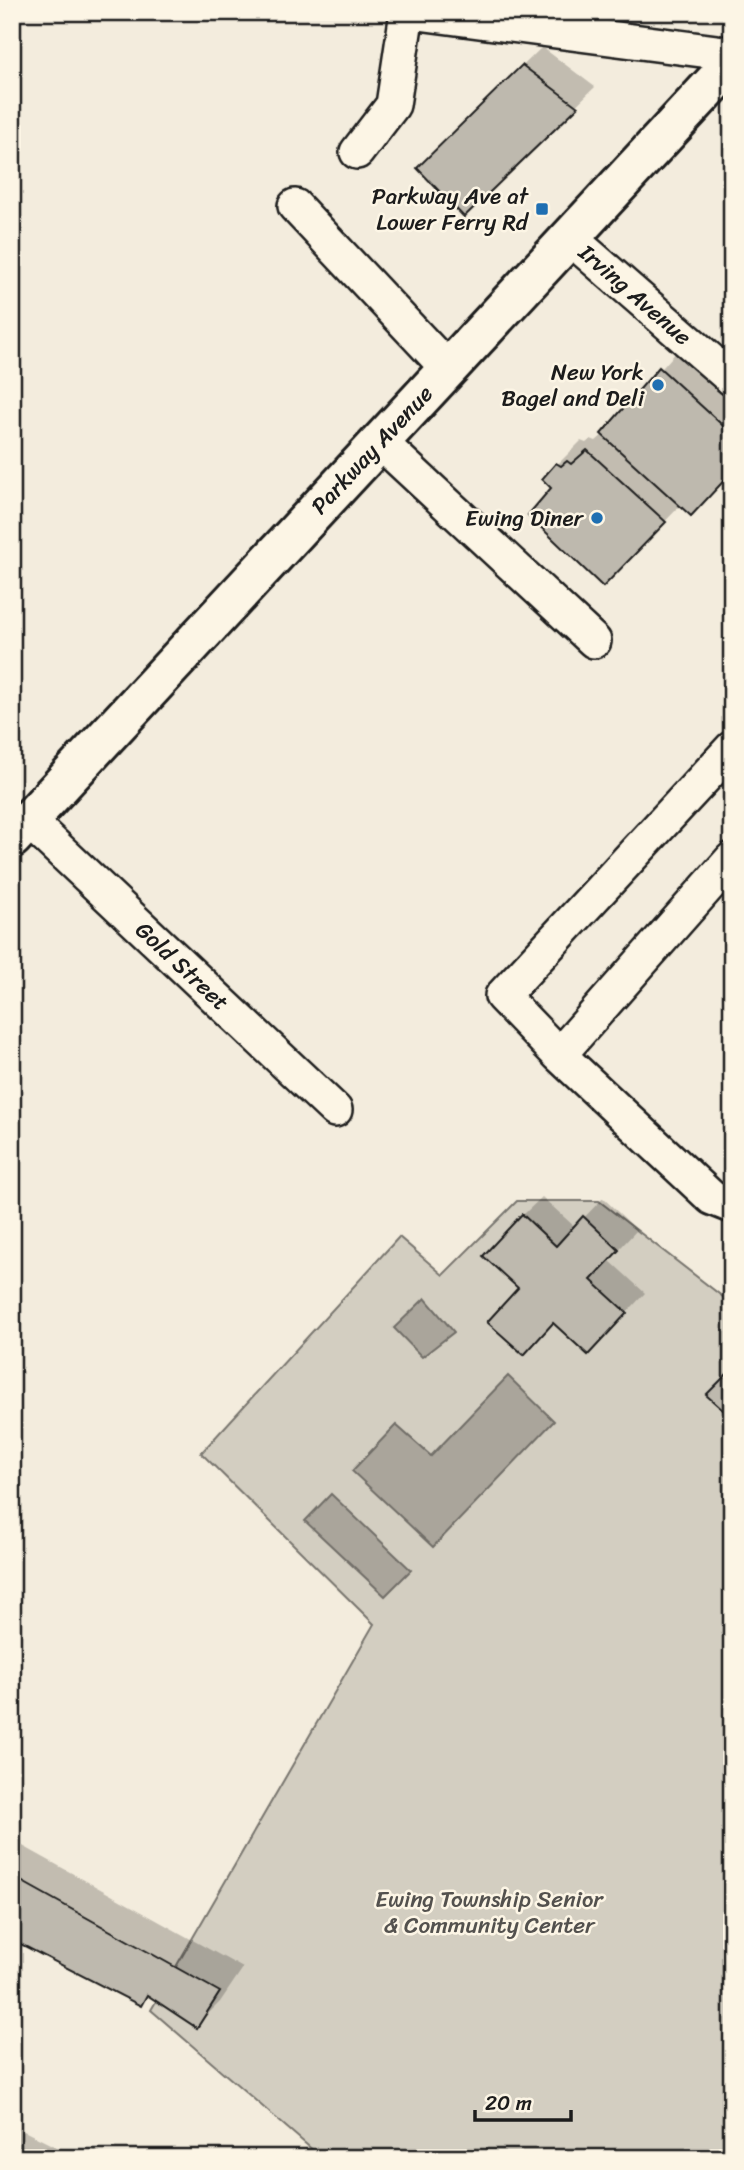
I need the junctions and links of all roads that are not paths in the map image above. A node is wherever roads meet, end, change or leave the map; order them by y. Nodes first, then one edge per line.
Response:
1 (409, 12) edge
2 (732, 54) edge
3 (732, 62) edge
4 (357, 152) dead end
5 (295, 206) dead end
6 (569, 239) junction
7 (447, 369) junction
8 (732, 379) edge
9 (380, 442) junction
10 (594, 641) dead end
11 (732, 748) edge
12 (21, 829) edge
13 (732, 859) edge
14 (559, 1055) junction
15 (335, 1111) dead end
16 (732, 1206) edge

1 - 2 street
1 - 4 street
3 - 6 main road, Parkway Avenue
5 - 7 street
6 - 7 main road, Parkway Avenue
6 - 8 street, Irving Avenue
7 - 9 main road, Parkway Avenue
9 - 10 street
9 - 12 main road, Parkway Avenue
11 - 14 street
12 - 15 street, Gold Street
13 - 14 street
14 - 16 street

